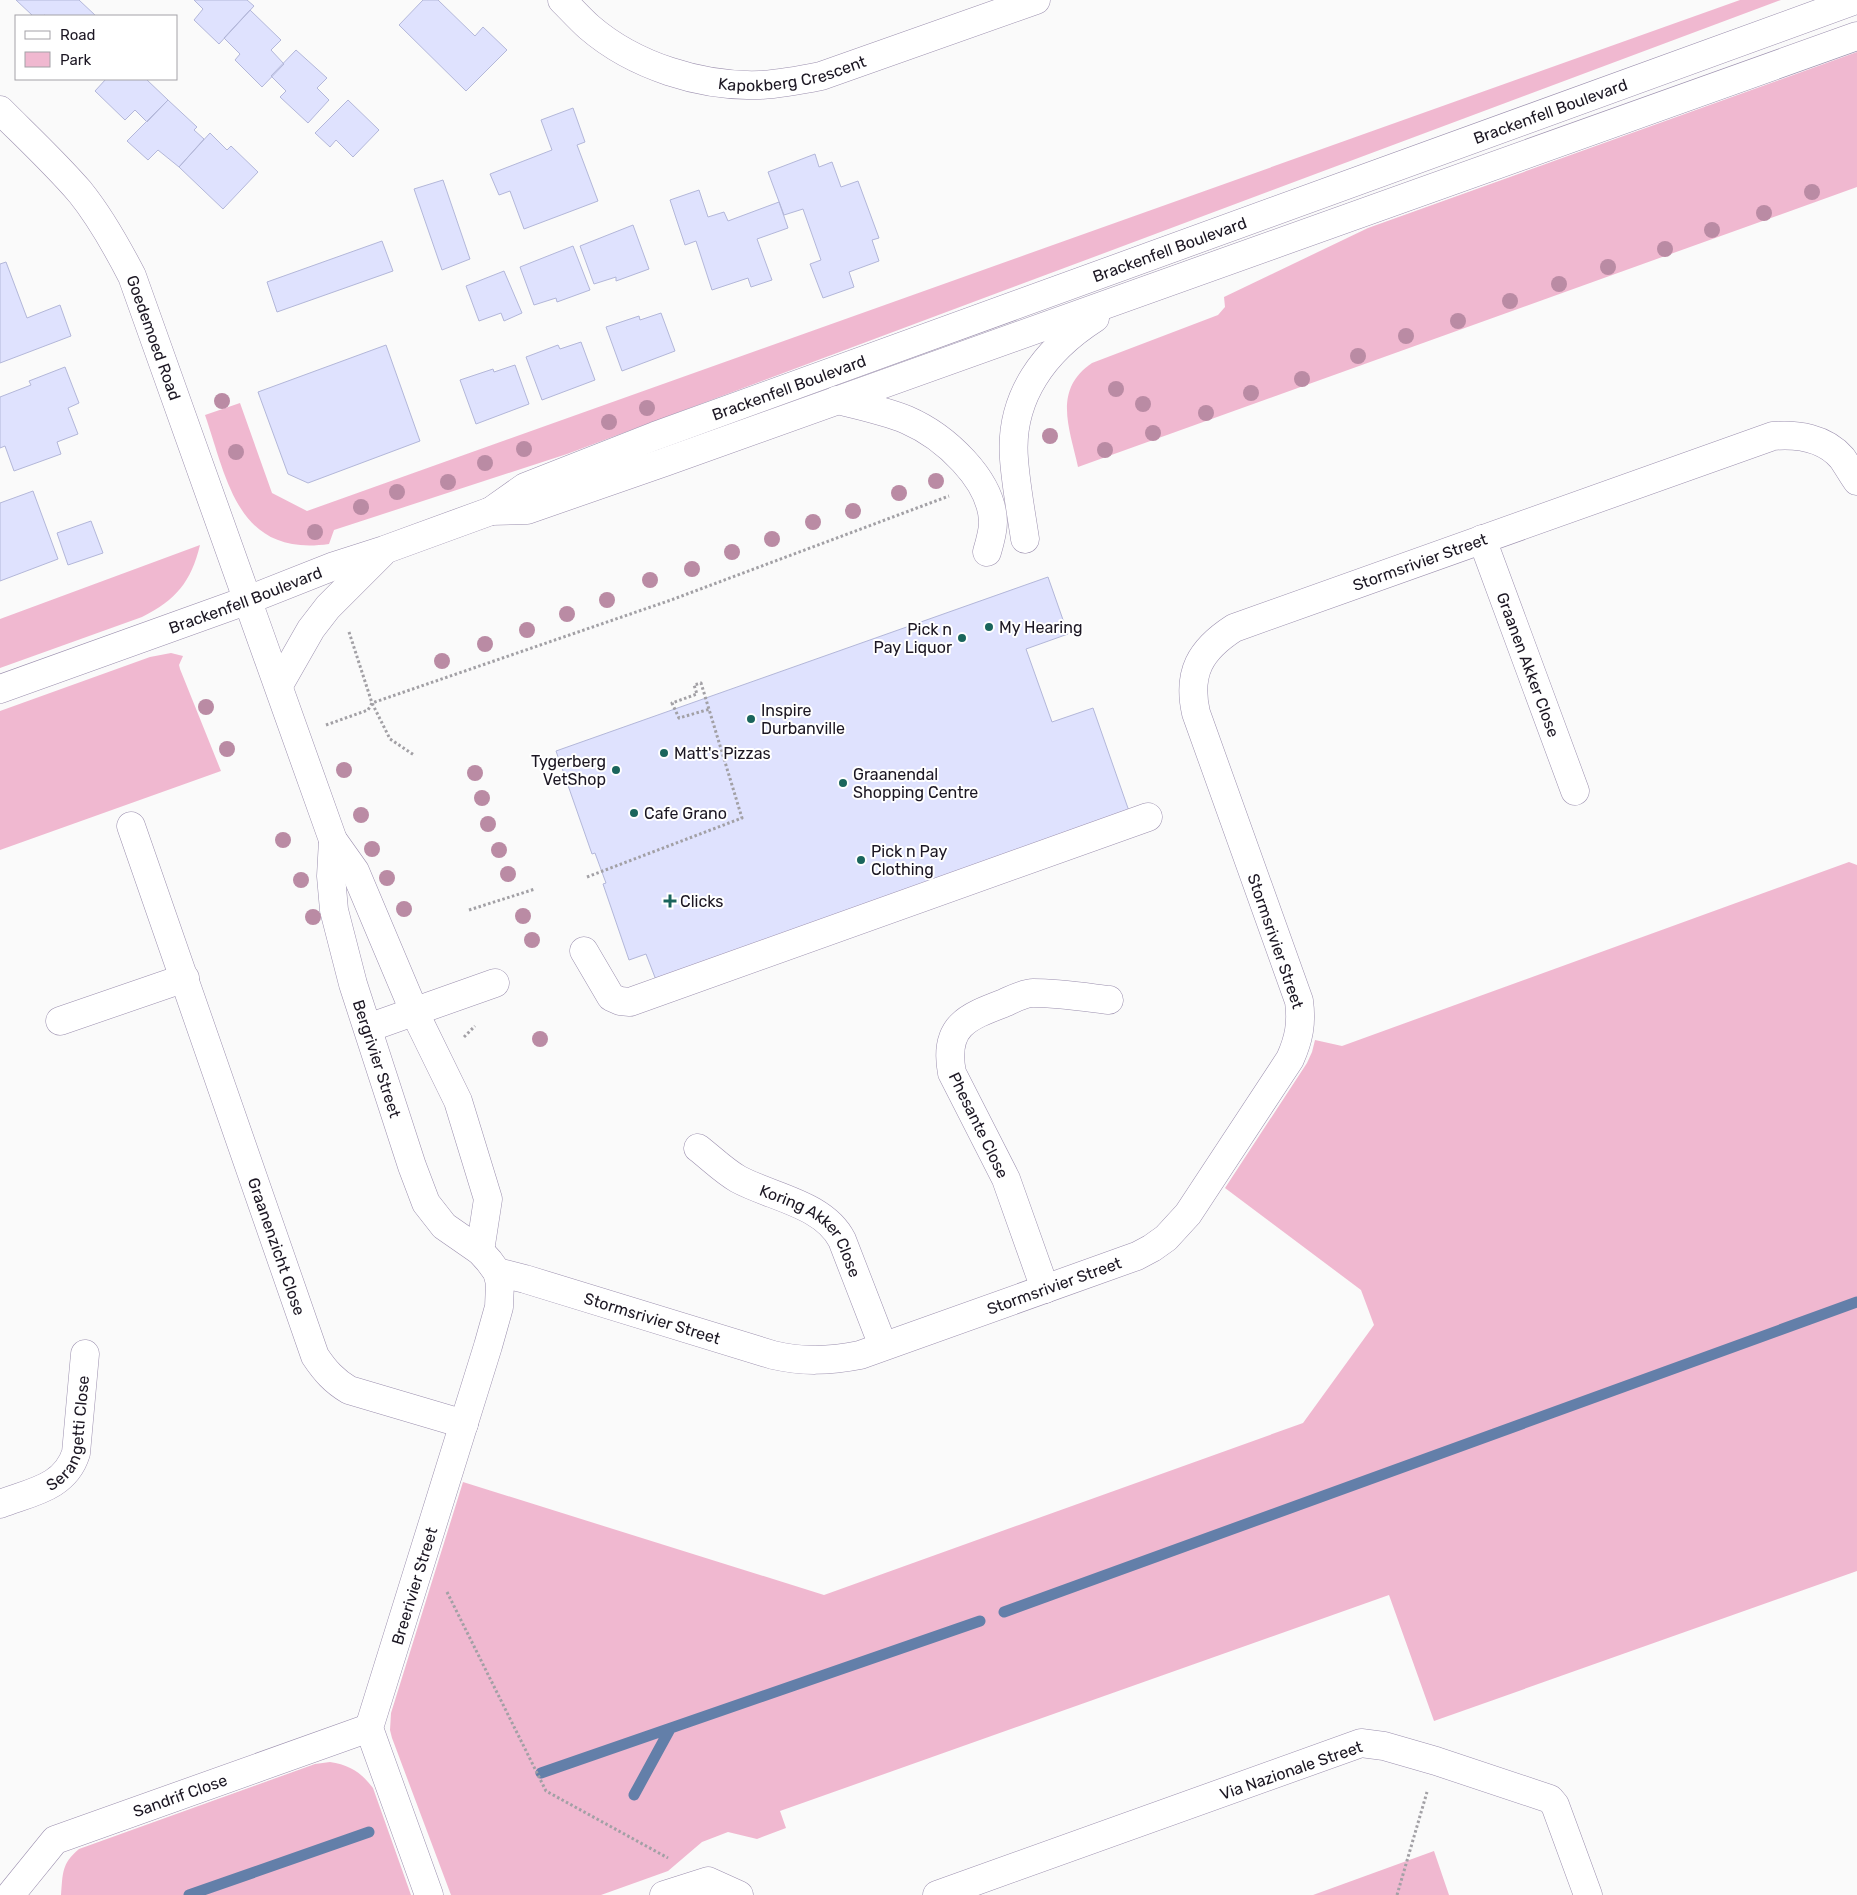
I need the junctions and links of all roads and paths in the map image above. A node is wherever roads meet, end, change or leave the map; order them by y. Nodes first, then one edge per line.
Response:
1 (562, 0) edge
2 (1036, 0) edge
3 (1856, 0) edge
4 (1857, 36) edge
5 (0, 110) edge
6 (1128, 297) junction
7 (837, 400) junction
8 (1857, 481) edge
9 (980, 484) junction
10 (491, 511) junction
11 (1025, 539) dead end
12 (1482, 539) junction
13 (384, 550) junction
14 (987, 552) dead end
15 (337, 598) junction
16 (248, 600) junction
17 (279, 685) junction
18 (0, 689) edge
19 (372, 703) junction
20 (710, 708) junction
21 (297, 735) junction
22 (414, 754) dead end
23 (1575, 790) dead end
24 (1148, 817) dead end
25 (131, 826) dead end
26 (334, 840) junction
27 (587, 877) dead end
28 (535, 890) dead end
29 (469, 910) dead end
30 (584, 951) dead end
31 (184, 978) junction
32 (495, 982) dead end
33 (1109, 1000) dead end
34 (414, 1011) junction
35 (60, 1021) dead end
36 (368, 1028) junction
37 (698, 1148) dead end
38 (480, 1251) junction
39 (496, 1272) junction
40 (1045, 1289) junction
41 (883, 1346) junction
42 (85, 1354) dead end
43 (464, 1424) junction
44 (0, 1504) edge
45 (425, 1549) junction
46 (369, 1728) junction
47 (1436, 1760) junction
48 (708, 1880) junction
49 (12, 1893) dead end
50 (429, 1895) edge
51 (664, 1895) edge
52 (739, 1895) edge
53 (937, 1895) edge
54 (1397, 1895) edge
55 (1588, 1895) edge

1 - 2 street, Kapokberg Crescent
3 - 10 street, Brackenfell Boulevard
4 - 6 street, Brackenfell Boulevard
5 - 16 street, Goedemoed Road
6 - 7 street, Brackenfell Boulevard
6 - 11 street
7 - 9 street
7 - 10 street, Brackenfell Boulevard
8 - 12 street, Stormsrivier Street
9 - 14 street
9 - 19 path
10 - 13 street, Brackenfell Boulevard
12 - 23 street, Graanen Akker Close
12 - 40 street, Stormsrivier Street
13 - 15 street
13 - 16 street, Brackenfell Boulevard
15 - 17 street
15 - 19 path
16 - 17 street, Bergrivier Street
16 - 18 street, Brackenfell Boulevard
17 - 21 street, Bergrivier Street
19 - 21 path
19 - 22 path
20 - 20 path
20 - 27 path
21 - 26 street, Bergrivier Street
24 - 30 street
25 - 31 street, Graanenzicht Close
26 - 34 street, Bergrivier Street
26 - 36 street, Bergrivier Street
28 - 29 path
31 - 35 street
31 - 43 street, Graanenzicht Close
32 - 34 street
33 - 40 street, Phesante Close
34 - 36 street
34 - 38 street, Bergrivier Street
36 - 38 street, Bergrivier Street
37 - 41 street, Koring Akker Close
38 - 39 street, Bergrivier Street
39 - 41 street, Stormsrivier Street
39 - 43 street, Breerivier Street
40 - 41 street, Stormsrivier Street
42 - 44 street, Serangetti Close
43 - 45 street, Breerivier Street
45 - 46 street, Breerivier Street
45 - 48 path
46 - 49 street, Sandrif Close
46 - 50 street
47 - 53 street, Via Nazionale Street
47 - 54 path
47 - 55 street, Via Nazionale Street
48 - 51 street
48 - 52 street

